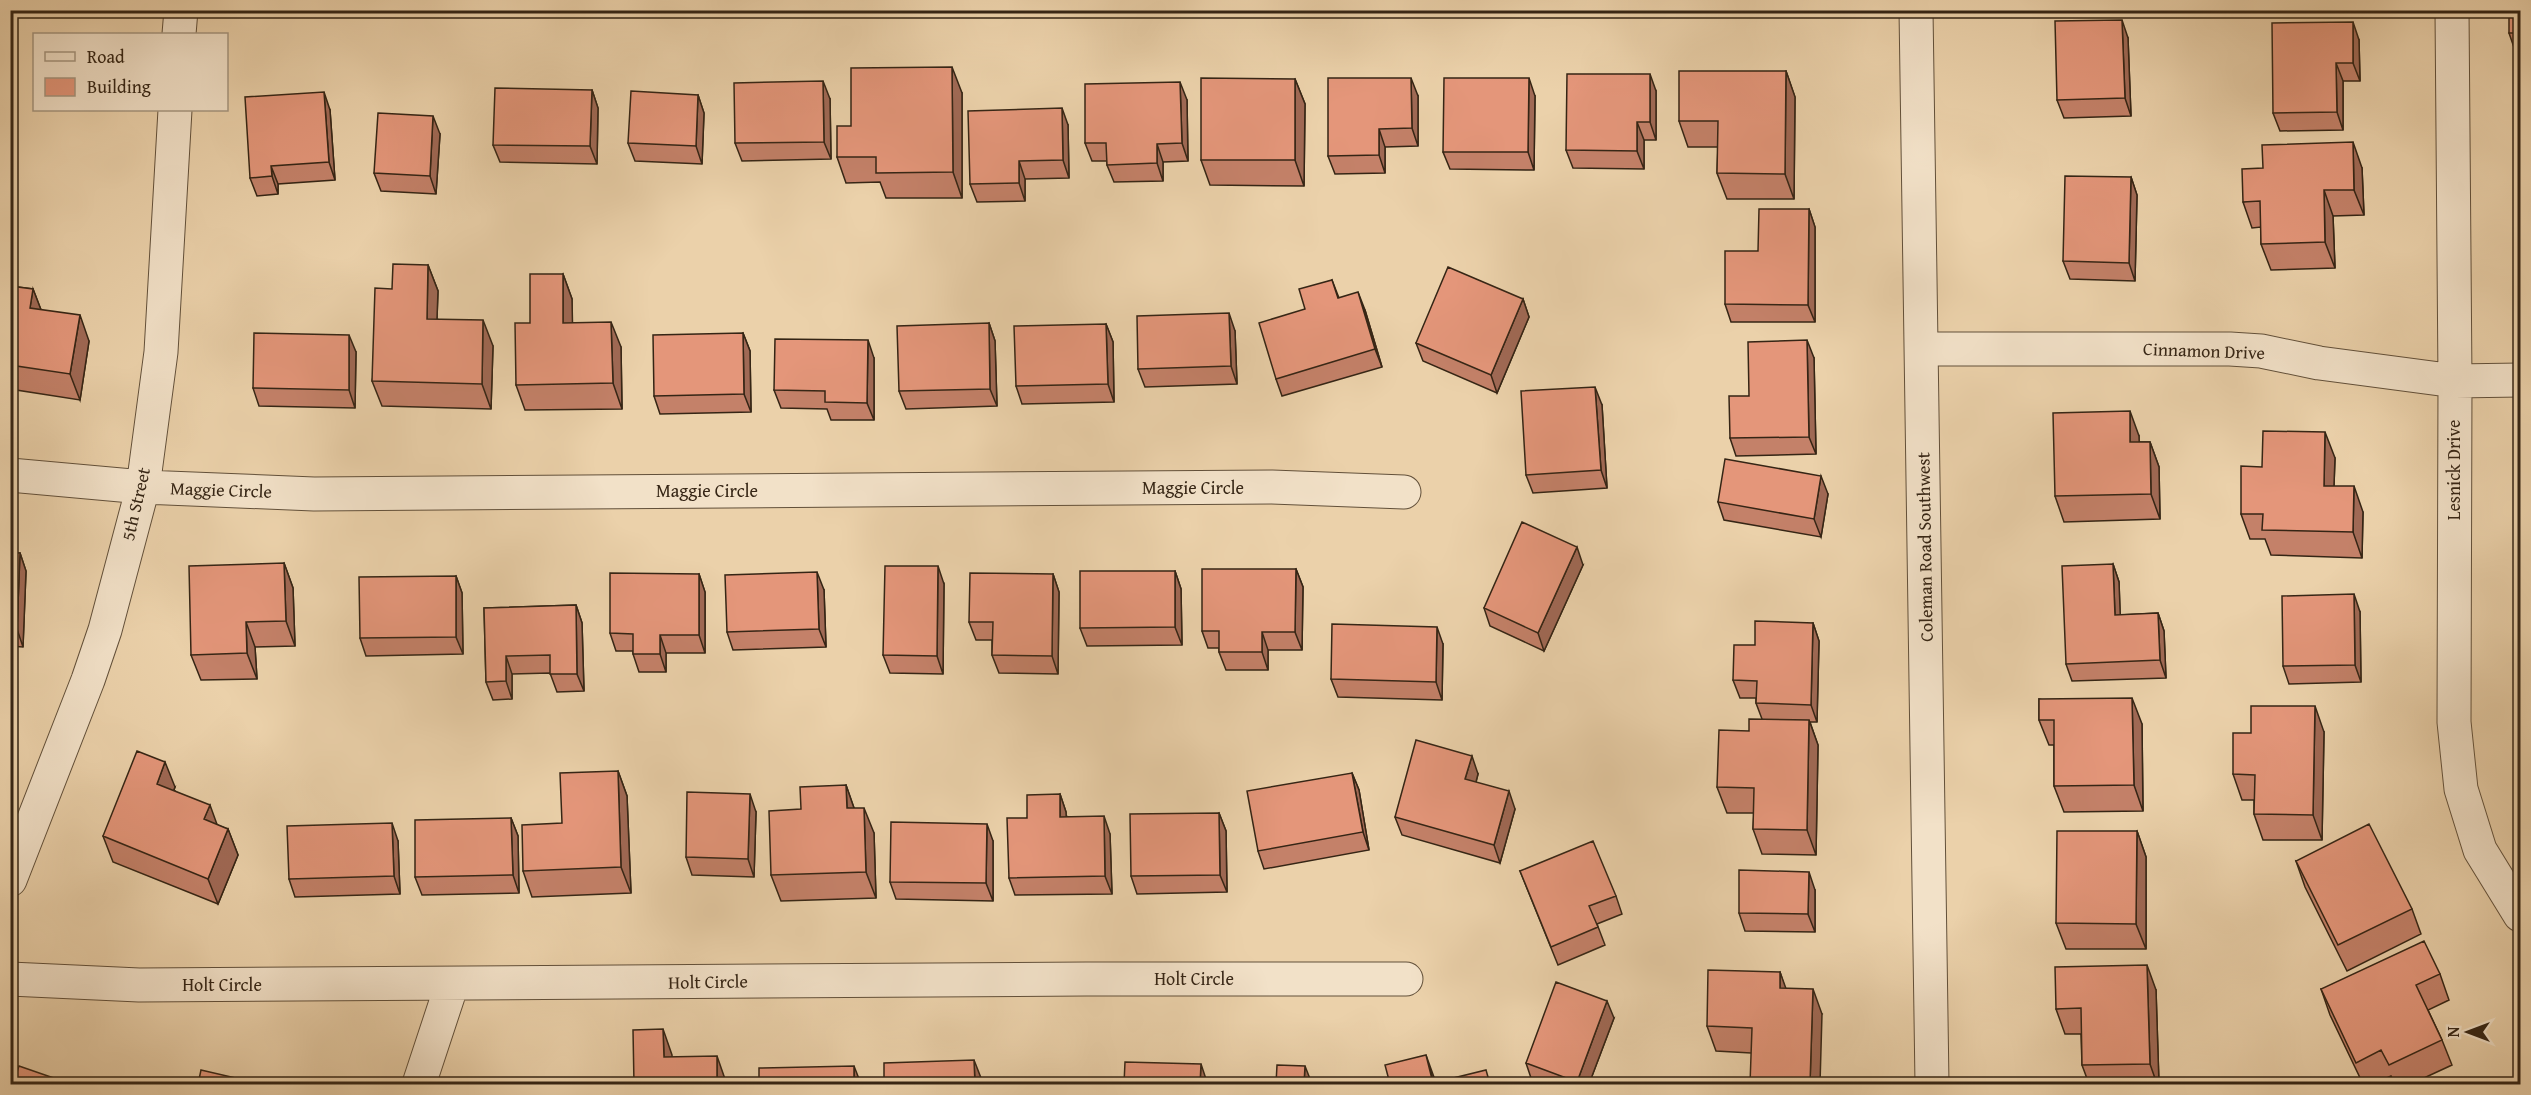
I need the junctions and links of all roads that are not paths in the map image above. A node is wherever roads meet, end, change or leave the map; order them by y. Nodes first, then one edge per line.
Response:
1 (181, 10) edge
2 (1916, 10) edge
3 (2452, 10) edge
4 (179, 33) edge
5 (175, 111) edge
6 (1922, 350) junction
7 (2520, 380) edge
8 (2455, 381) junction
9 (10, 475) edge
10 (143, 487) junction
11 (1404, 492) dead end
12 (10, 880) edge
13 (2520, 915) edge
14 (10, 979) edge
15 (1406, 979) dead end
16 (452, 984) junction
17 (418, 1084) edge
18 (1932, 1084) edge

1 - 4 street
2 - 6 street, Coleman Road Southwest
3 - 8 street, Lesnick Drive
5 - 10 street, 5th Street
6 - 8 street, Cinnamon Drive
6 - 18 street, Coleman Road Southwest
7 - 8 street, Cinnamon Drive
8 - 13 street, Lesnick Drive
9 - 10 street, Maggie Circle
10 - 11 street, Maggie Circle
10 - 12 street, 5th Street
14 - 16 street, Holt Circle
15 - 16 street, Holt Circle
16 - 17 street

